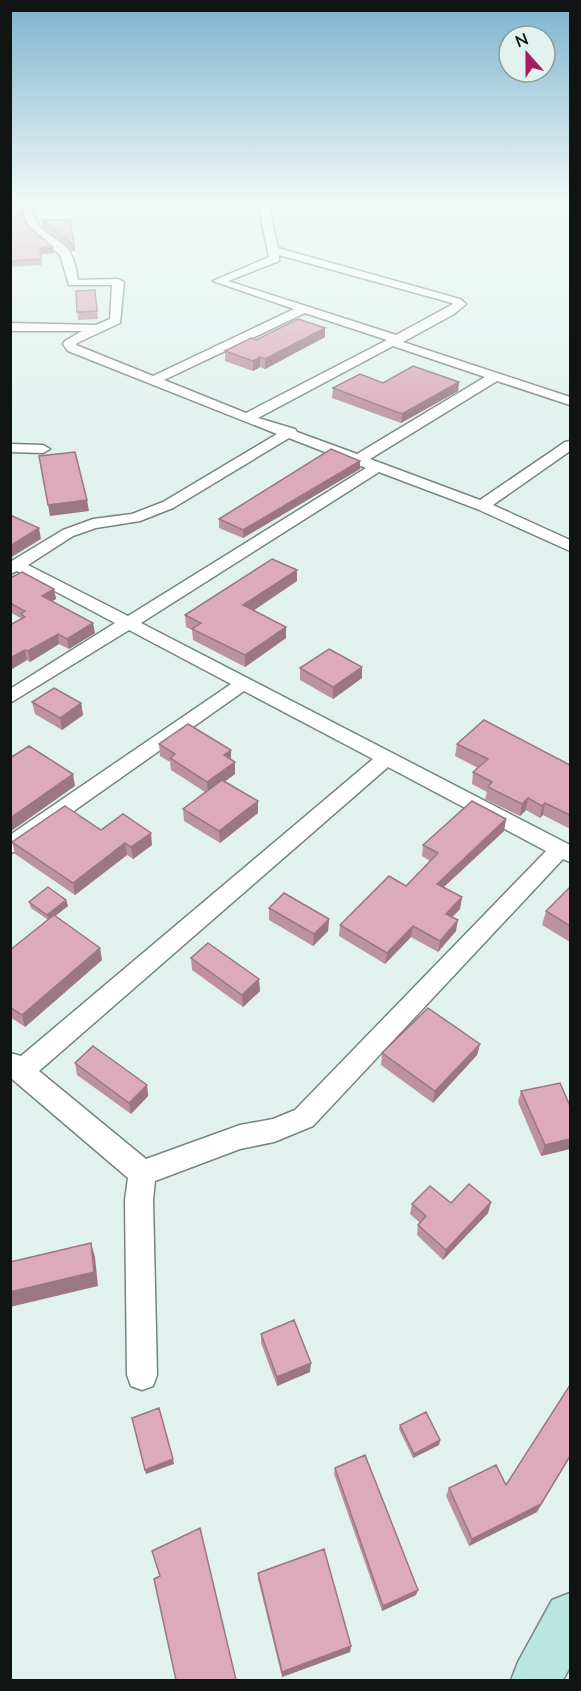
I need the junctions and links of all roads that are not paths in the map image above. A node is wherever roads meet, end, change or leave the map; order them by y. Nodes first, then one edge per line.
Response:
1 (73, 282) edge
2 (221, 282) edge
3 (388, 282) edge
4 (303, 309) junction
5 (10, 327) edge
6 (97, 328) junction
7 (394, 340) junction
8 (494, 377) junction
9 (154, 380) junction
10 (570, 401) edge
11 (247, 418) junction
12 (290, 432) junction
13 (570, 445) edge
14 (10, 448) edge
15 (43, 449) dead end
16 (360, 459) junction
17 (379, 466) junction
18 (482, 506) junction
19 (570, 546) edge
20 (14, 567) edge
21 (128, 623) junction
22 (243, 684) junction
23 (10, 697) edge
24 (387, 758) junction
25 (10, 846) edge
26 (565, 851) edge
27 (16, 1066) edge
28 (142, 1173) junction
29 (142, 1375) dead end
30 (570, 1618) edge
31 (536, 1680) edge

1 - 6 street
2 - 4 street
3 - 7 street
4 - 7 street
4 - 9 street
5 - 6 street
6 - 9 street
7 - 8 street
7 - 11 street
8 - 10 street
8 - 16 street
9 - 11 street
11 - 12 street
12 - 16 street
12 - 20 street
13 - 18 street
14 - 15 street
16 - 17 street
17 - 18 street
17 - 21 street
18 - 19 street
20 - 21 street
21 - 22 street
21 - 23 street
22 - 24 street
22 - 25 street
24 - 26 street
24 - 27 street
26 - 28 street
27 - 28 street
28 - 29 street
30 - 31 street

